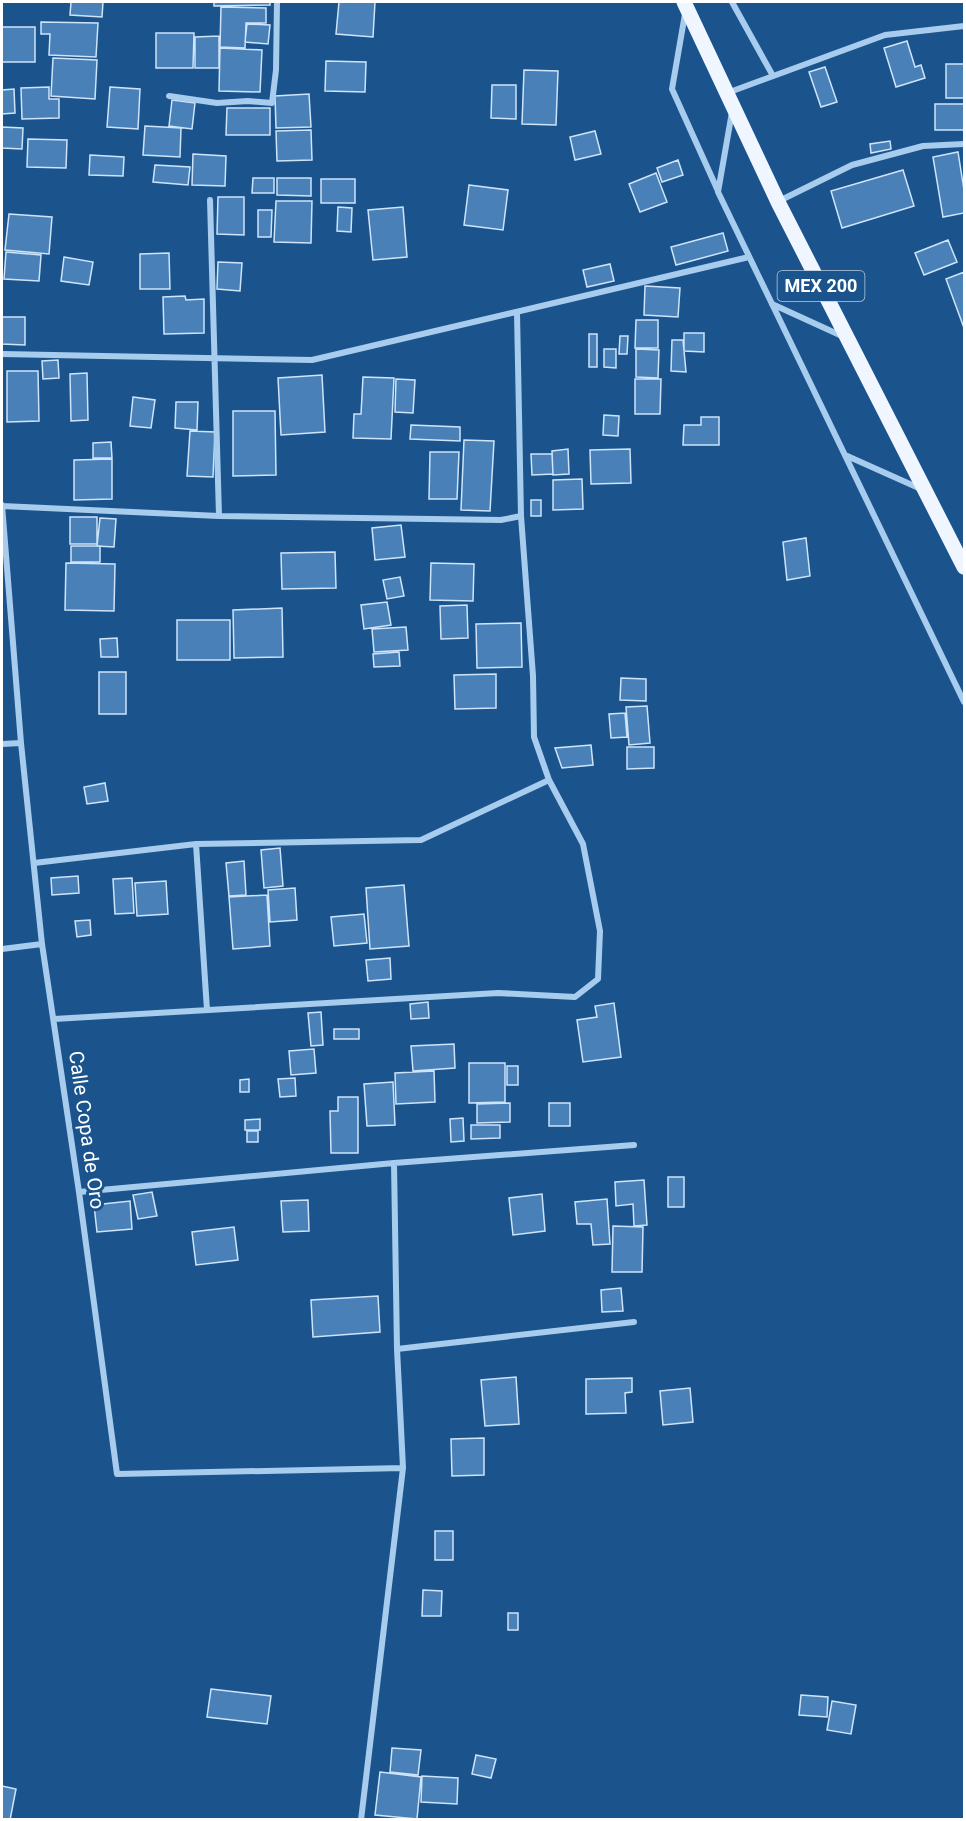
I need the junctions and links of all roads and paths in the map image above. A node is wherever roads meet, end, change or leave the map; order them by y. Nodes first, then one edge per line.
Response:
1 (277, 2) edge
2 (732, 2) edge
3 (685, 4) edge
4 (964, 26) edge
5 (773, 76) junction
6 (726, 93) junction
7 (169, 96) dead end
8 (733, 108) junction
9 (964, 144) edge
10 (718, 192) junction
11 (210, 200) dead end
12 (778, 202) junction
13 (749, 257) junction
14 (771, 303) junction
15 (517, 313) junction
16 (848, 339) junction
17 (2, 354) edge
18 (213, 358) junction
19 (845, 455) junction
20 (926, 492) junction
21 (2, 505) edge
22 (219, 516) junction
23 (521, 516) junction
24 (964, 567) edge
25 (964, 702) edge
26 (21, 743) junction
27 (2, 744) edge
28 (549, 780) junction
29 (196, 844) junction
30 (34, 863) junction
31 (42, 944) junction
32 (2, 949) edge
33 (207, 1010) junction
34 (54, 1019) junction
35 (634, 1145) dead end
36 (393, 1163) junction
37 (79, 1192) junction
38 (634, 1322) dead end
39 (397, 1349) junction
40 (403, 1468) junction
41 (361, 1820) edge

1 - 7 street
2 - 5 street
3 - 6 main road, MEX 200
3 - 10 street
4 - 5 street
5 - 6 street
6 - 8 main road, MEX 200
8 - 10 street
8 - 12 main road, MEX 200
9 - 12 street
10 - 13 street
11 - 18 street
12 - 16 main road, MEX 200
13 - 14 street
13 - 15 street
14 - 16 street
14 - 19 street
15 - 18 street
15 - 23 street
16 - 20 main road, MEX 200
17 - 18 street
18 - 22 street
19 - 20 street
19 - 25 street
20 - 24 main road, MEX 200
21 - 22 street
21 - 26 street, Calle Copa de Oro
22 - 23 street
23 - 28 street
26 - 27 street
26 - 30 street, Calle Copa de Oro
28 - 29 street
28 - 33 street
29 - 30 street
29 - 33 street
30 - 31 street, Calle Copa de Oro
31 - 32 street
31 - 34 street, Calle Copa de Oro
33 - 34 street
34 - 37 street, Calle Copa de Oro
35 - 36 street
36 - 37 street
36 - 39 street
37 - 40 street, Calle Copa de Oro
38 - 39 street
39 - 40 street
40 - 41 street

